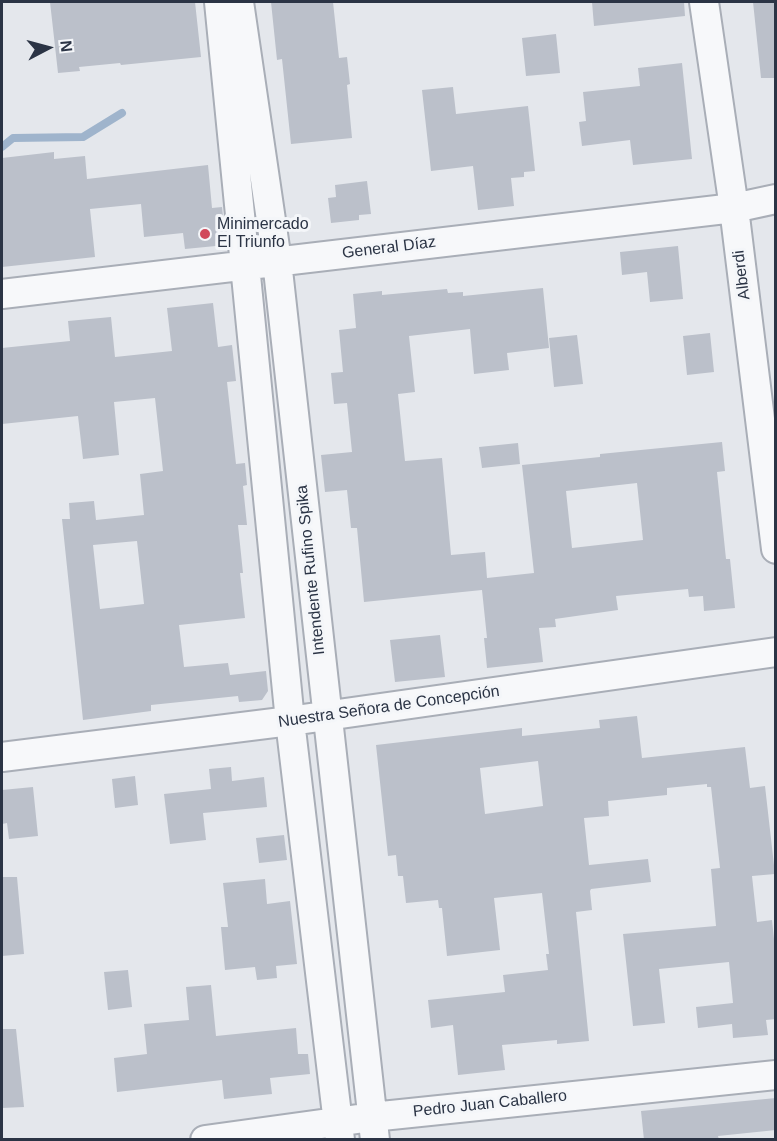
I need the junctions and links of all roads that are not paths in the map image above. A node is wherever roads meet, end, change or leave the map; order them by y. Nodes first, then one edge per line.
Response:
1 (219, 2) edge
2 (239, 2) edge
3 (704, 2) edge
4 (776, 199) edge
5 (734, 207) junction
6 (277, 261) junction
7 (244, 265) junction
8 (2, 294) edge
9 (776, 549) edge
10 (776, 652) edge
11 (327, 715) junction
12 (290, 721) junction
13 (2, 757) edge
14 (776, 1074) edge
15 (374, 1128) edge
16 (338, 1130) edge
17 (205, 1140) edge

1 - 7 street
2 - 6 street, Intendente Rufino Spika
3 - 5 street, Alberdi
4 - 5 street, General Díaz
5 - 6 street, General Díaz
5 - 9 street, Alberdi
6 - 7 street, General Díaz
6 - 11 street, Intendente Rufino Spika
7 - 8 street, General Díaz
7 - 12 street
10 - 11 street, Nuestra Señora de Concepción
11 - 12 street, Nuestra Señora de Concepción
11 - 15 street, Intendente Rufino Spika
12 - 13 street, Nuestra Señora de Concepción
12 - 16 street
14 - 15 street, Pedro Juan Caballero
15 - 16 street, Pedro Juan Caballero
16 - 17 street, Pedro Juan Caballero

